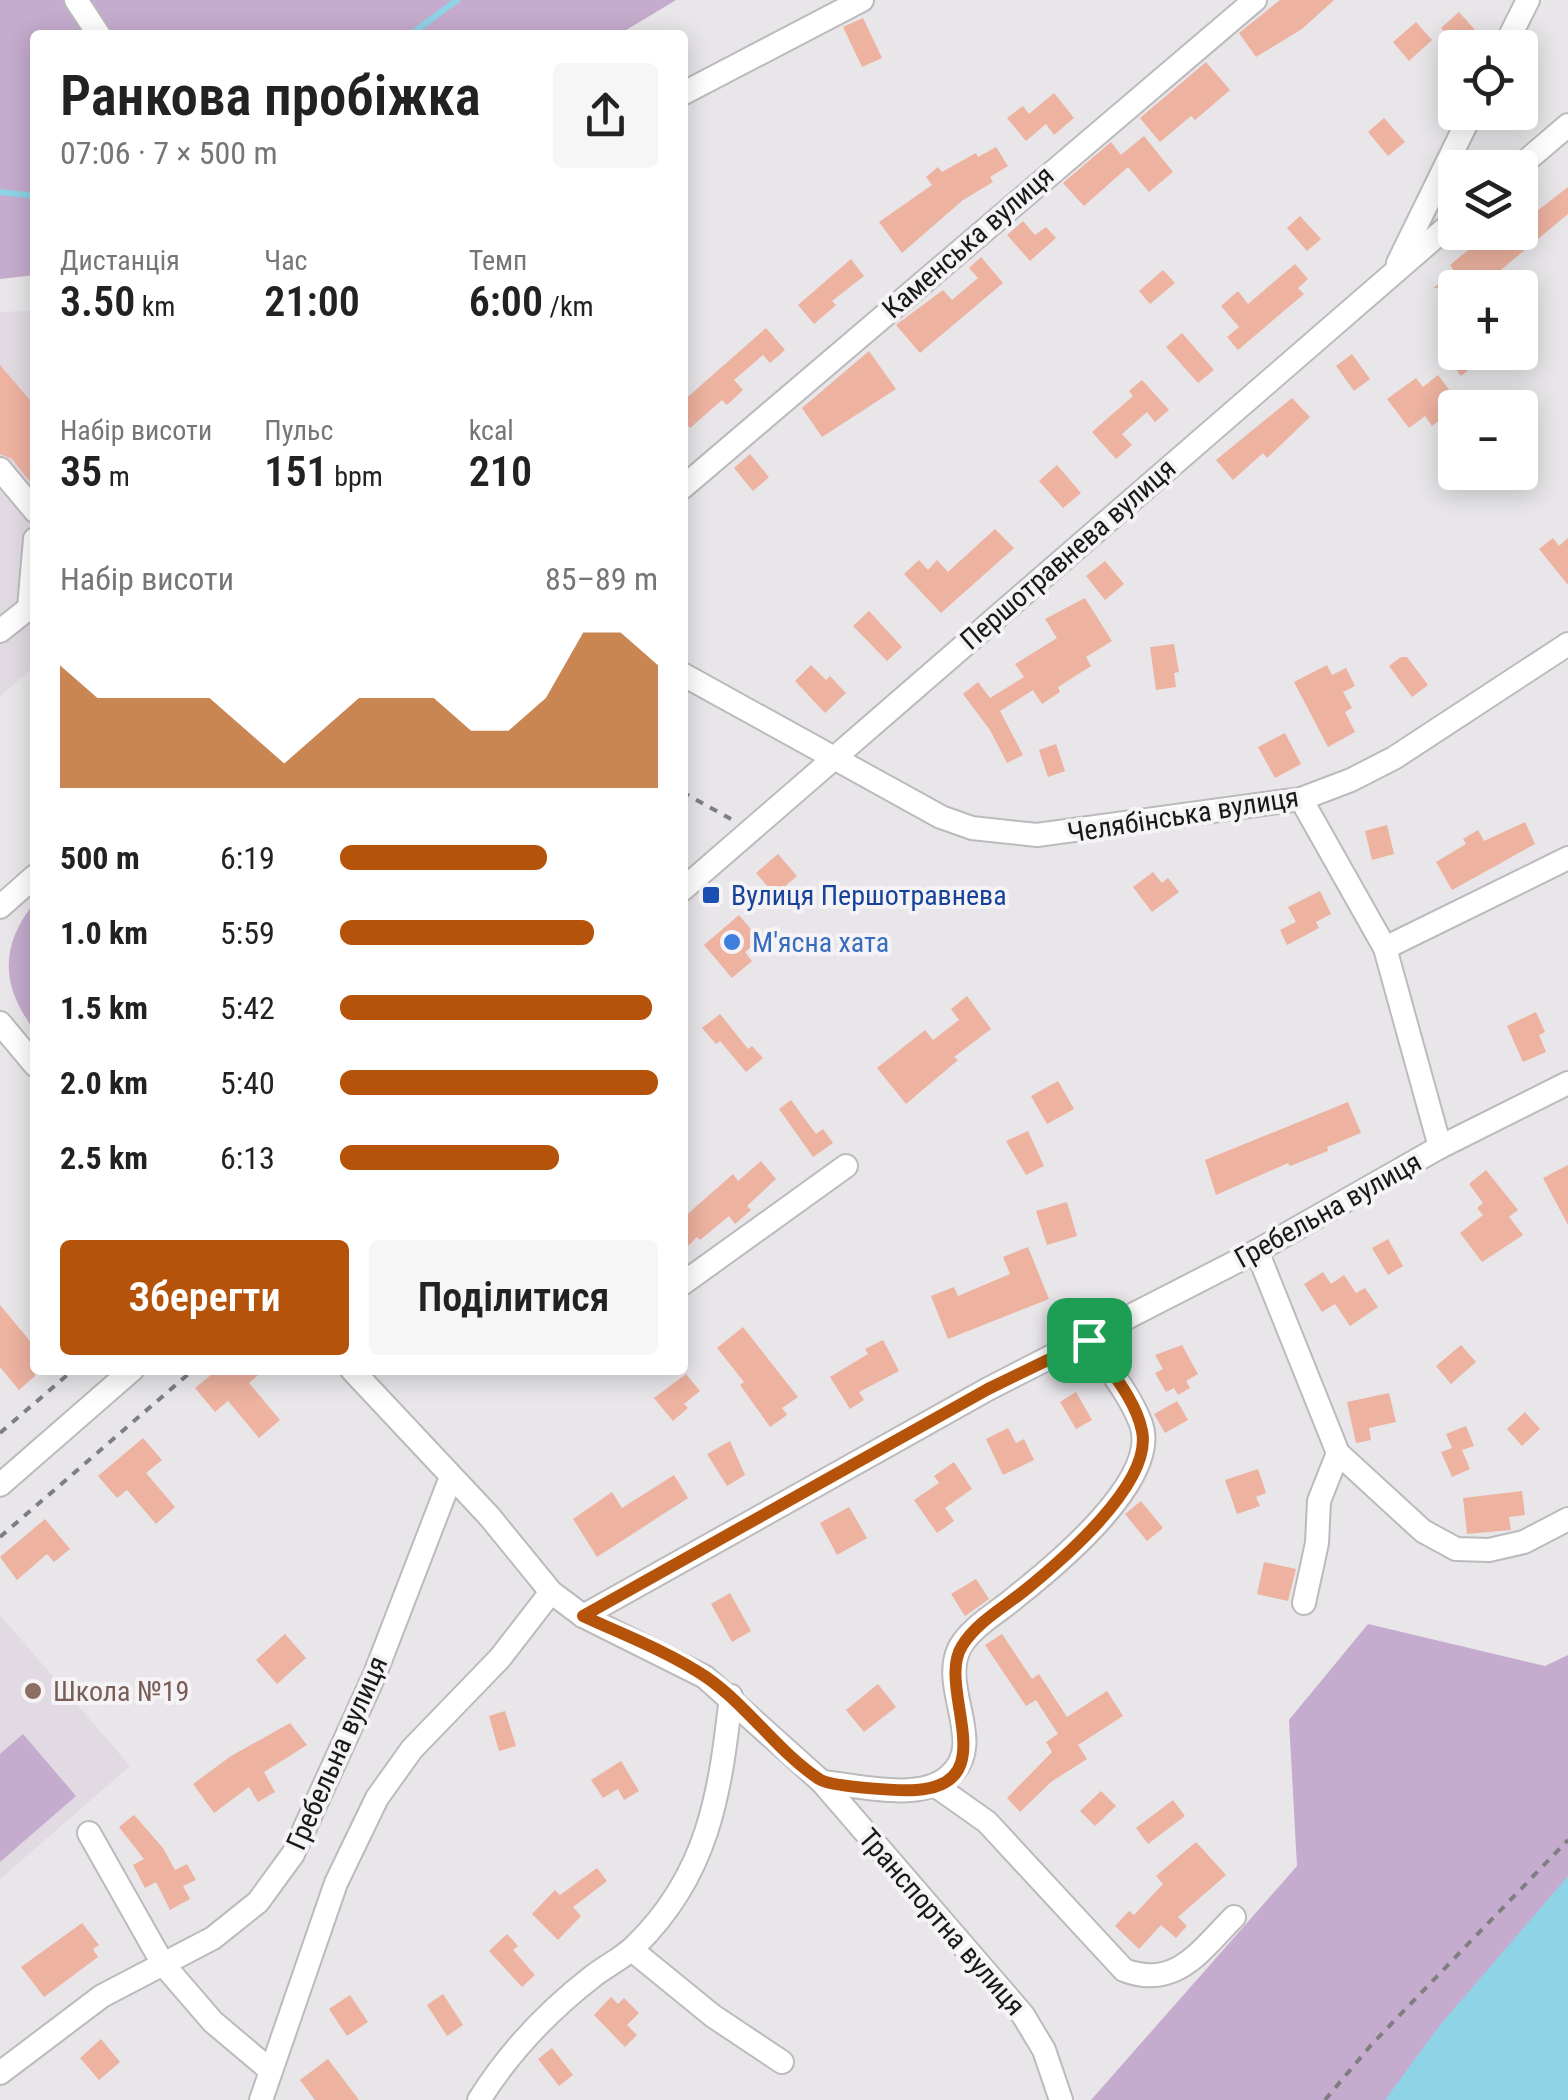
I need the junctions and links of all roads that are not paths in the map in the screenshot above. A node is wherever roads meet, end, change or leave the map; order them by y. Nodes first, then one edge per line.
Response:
1 (76, 0) edge
2 (862, 0) edge
3 (1256, 0) edge
4 (1528, 0) edge
5 (96, 30) edge
6 (1513, 30) edge
7 (688, 91) edge
8 (1568, 126) edge
9 (1463, 130) edge
10 (1538, 151) edge
11 (1438, 234) edge
12 (1394, 271) junction
13 (0, 469) edge
14 (688, 483) edge
15 (30, 505) edge
16 (30, 596) edge
17 (0, 632) edge
18 (1568, 644) edge
19 (688, 677) edge
20 (835, 758) junction
21 (1301, 799) junction
22 (1568, 858) edge
23 (30, 880) edge
24 (688, 885) edge
25 (0, 907) edge
26 (1385, 948) junction
27 (0, 1023) edge
28 (30, 1059) edge
29 (1568, 1083) edge
30 (1440, 1147) junction
31 (846, 1166) dead end
32 (1257, 1251) junction
33 (688, 1280) edge
34 (1089, 1340) junction
35 (126, 1375) edge
36 (357, 1375) edge
37 (1338, 1453) junction
38 (451, 1477) junction
39 (0, 1485) edge
40 (1568, 1519) edge
41 (551, 1592) junction
42 (1304, 1603) dead end
43 (583, 1616) junction
44 (731, 1696) junction
45 (822, 1782) junction
46 (936, 1786) junction
47 (89, 1833) dead end
48 (1234, 1917) dead end
49 (632, 1950) junction
50 (163, 1964) junction
51 (782, 2062) dead end
52 (270, 2070) junction
53 (0, 2073) edge
54 (261, 2100) edge
55 (479, 2100) edge
56 (1061, 2100) edge

1 - 5 street
2 - 7 street
3 - 14 street, Каменська вулиця
4 - 6 street
8 - 10 street
9 - 12 street
11 - 12 street, Першотравнева вулиця
12 - 20 street, Першотравнева вулиця
13 - 15 street
16 - 17 street
18 - 21 street, Челябінська вулиця
19 - 20 street, Челябінська вулиця
20 - 21 street, Челябінська вулиця
20 - 24 street, Першотравнева вулиця
21 - 26 street
22 - 26 street
23 - 25 street
26 - 30 street
27 - 28 street
29 - 30 street, Гребельна вулиця
30 - 32 street, Гребельна вулиця
31 - 33 street
32 - 34 street, Гребельна вулиця
32 - 37 street
34 - 43 street, Гребельна вулиця
34 - 46 street
35 - 39 street
36 - 38 street, Транспортна вулиця
37 - 40 street
37 - 42 street
38 - 41 street, Транспортна вулиця
38 - 50 street, Гребельна вулиця
41 - 43 street, Транспортна вулиця
41 - 52 street, Гребельна вулиця
43 - 44 street, Транспортна вулиця
44 - 45 street, Транспортна вулиця
44 - 49 street
45 - 46 street
45 - 56 street, Транспортна вулиця
46 - 48 street
47 - 50 street
49 - 51 street
49 - 55 street
50 - 52 street
50 - 53 street, Гребельна вулиця
52 - 54 street, Гребельна вулиця

